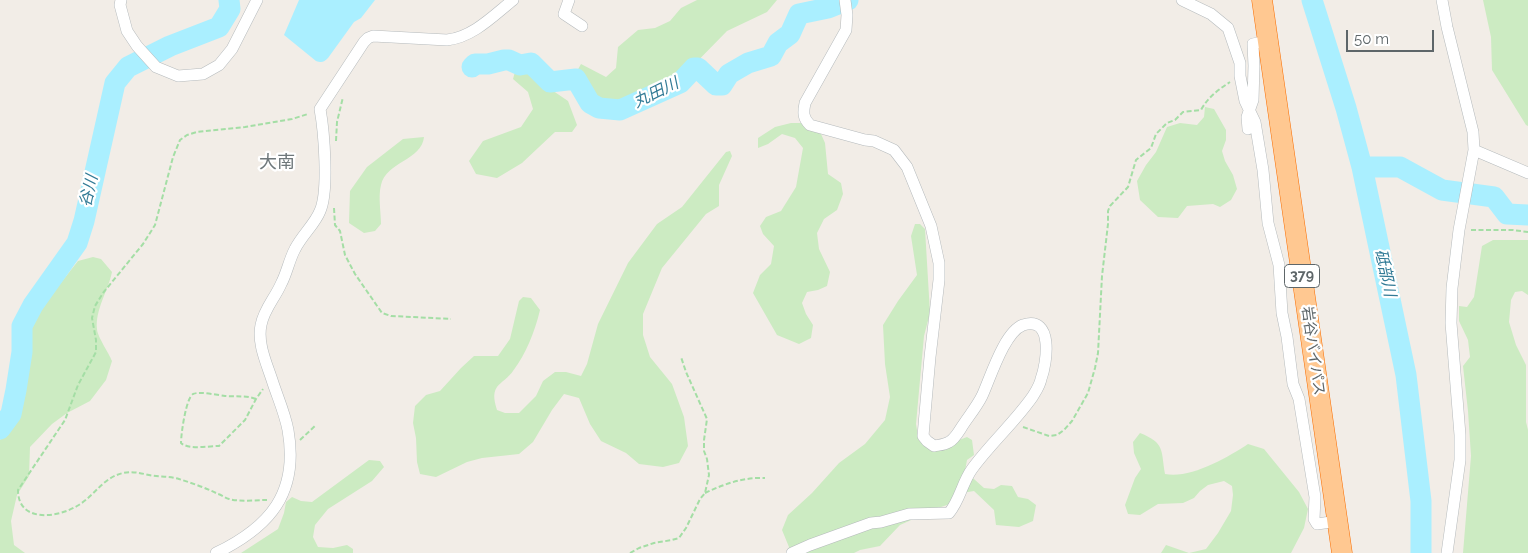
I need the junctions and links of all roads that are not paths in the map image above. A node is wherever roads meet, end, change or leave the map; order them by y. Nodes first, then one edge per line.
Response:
1 (121, 0) edge
2 (256, 0) edge
3 (513, 0) edge
4 (568, 0) edge
5 (1182, 0) edge
6 (1262, 0) edge
7 (1442, 0) edge
8 (845, 3) edge
9 (582, 26) dead end
10 (1267, 41) junction
11 (1249, 109) junction
12 (1248, 129) dead end
13 (1474, 150) junction
14 (1528, 173) edge
15 (1338, 521) junction
16 (216, 553) edge
17 (792, 553) edge
18 (1342, 553) edge
19 (1447, 553) edge

1 - 2 street
3 - 16 street
4 - 9 street
5 - 11 street
6 - 10 highway, 岩谷バイパス / 379
7 - 13 street
8 - 17 street
10 - 11 street
10 - 15 highway, 岩谷バイパス / 379
11 - 12 street
11 - 15 street
13 - 14 street
13 - 19 street
15 - 18 highway, 岩谷バイパス / 379

